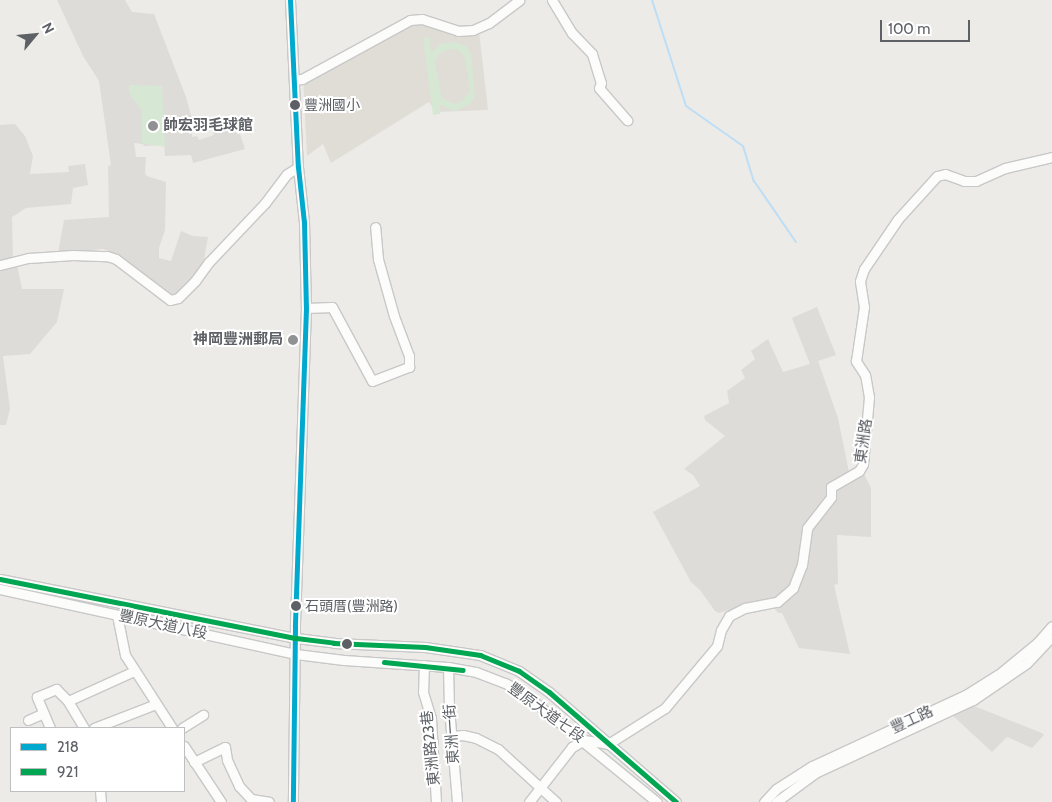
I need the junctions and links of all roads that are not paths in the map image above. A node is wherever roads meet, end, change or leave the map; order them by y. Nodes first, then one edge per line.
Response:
1 (290, 0) edge
2 (519, 0) edge
3 (552, 0) edge
4 (294, 80) junction
5 (627, 120) dead end
6 (1052, 157) edge
7 (298, 167) junction
8 (375, 227) dead end
9 (0, 265) edge
10 (306, 308) junction
11 (0, 579) edge
12 (0, 590) edge
13 (117, 615) junction
14 (1052, 626) edge
15 (1052, 635) edge
16 (296, 638) junction
17 (296, 654) junction
18 (424, 665) junction
19 (448, 667) junction
20 (134, 671) junction
21 (68, 701) junction
22 (156, 704) junction
23 (44, 713) junction
24 (203, 715) dead end
25 (28, 720) dead end
26 (50, 727) edge
27 (83, 727) edge
28 (97, 727) edge
29 (171, 727) edge
30 (184, 727) edge
31 (452, 736) junction
32 (584, 740) junction
33 (608, 744) junction
34 (185, 749) edge
35 (194, 762) junction
36 (540, 789) junction
37 (458, 801) edge
38 (221, 802) edge
39 (269, 802) edge
40 (293, 802) edge
41 (436, 802) edge
42 (529, 802) edge
43 (556, 802) edge
44 (658, 802) edge
45 (676, 802) edge
46 (764, 802) edge
47 (776, 802) edge

1 - 4 street
2 - 4 street
3 - 5 street
4 - 7 street
6 - 33 street, 東洲路
7 - 9 street
7 - 10 street
8 - 10 street
10 - 16 street
11 - 16 street, 豐原大道八段
12 - 13 street, 豐原大道八段
13 - 17 street, 豐原大道八段
13 - 20 street
14 - 46 street, 豐工路
15 - 47 street, 豐工路
16 - 17 street
16 - 33 street, 豐原大道七段
17 - 18 street, 豐原大道七段
17 - 40 street
18 - 19 street, 豐原大道七段
18 - 41 street, 東洲路23巷
19 - 31 street, 東洲一街
19 - 32 street, 豐原大道七段
20 - 21 street
20 - 22 street
21 - 23 street
21 - 27 street
22 - 28 street
22 - 29 street
23 - 25 street
23 - 26 street
24 - 30 street
31 - 36 street
31 - 37 street, 東洲一街
32 - 33 street
32 - 36 street
32 - 44 street, 豐原大道七段
33 - 45 street, 豐原大道七段
34 - 35 street
35 - 38 street
35 - 39 street
36 - 42 street
36 - 43 street

